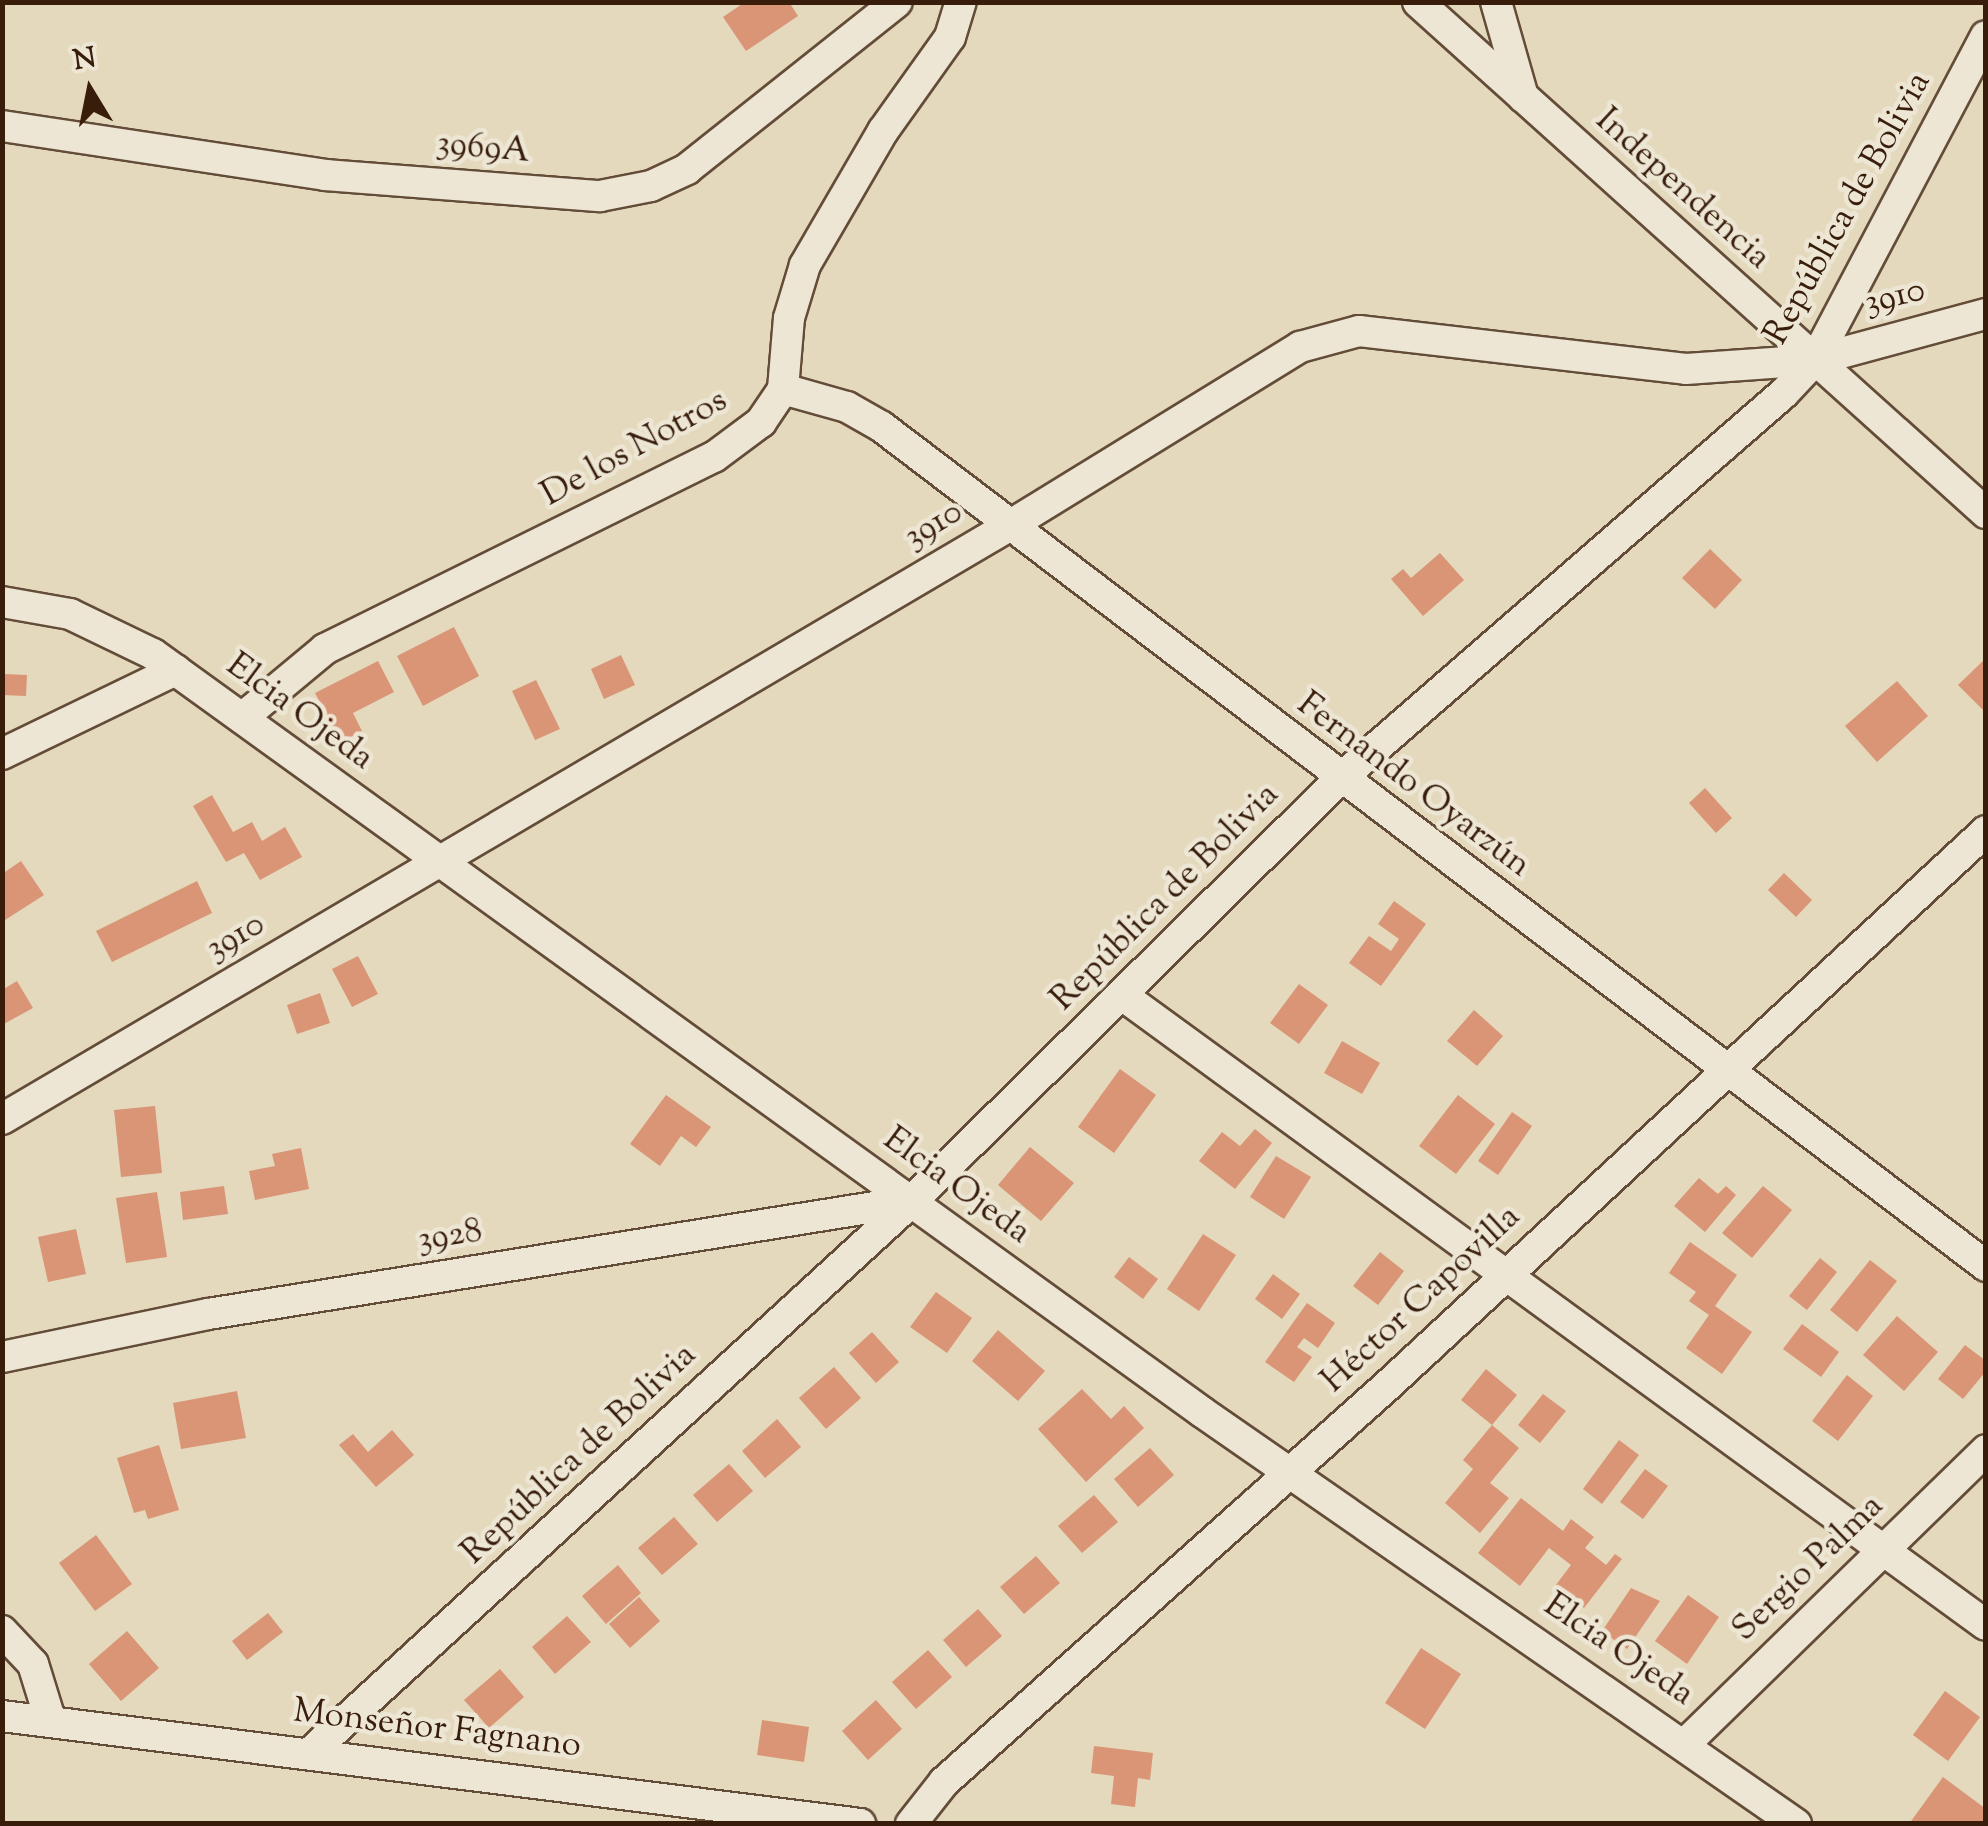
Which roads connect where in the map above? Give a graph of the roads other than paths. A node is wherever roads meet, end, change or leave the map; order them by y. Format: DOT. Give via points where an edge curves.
graph roads {
  1 [pos="897,2"];
  2 [pos="961,2"];
  3 [pos="1418,2"];
  4 [pos="1496,2"];
  5 [pos="1981,54"];
  6 [pos="1523,97"];
  7 [pos="2,126"];
  8 [pos="1986,314"];
  9 [pos="1814,360"];
  10 [pos="783,390"];
  11 [pos="1986,513"];
  12 [pos="1009,526"];
  13 [pos="2,602"];
  14 [pos="176,670"];
  15 [pos="242,718"];
  16 [pos="2,754"];
  17 [pos="1340,778"];
  18 [pos="1986,831"];
  19 [pos="439,862"];
  20 [pos="1122,995"];
  21 [pos="1724,1068"];
  22 [pos="2,1119"];
  23 [pos="912,1201"];
  24 [pos="1986,1266"];
  25 [pos="1506,1275"];
  26 [pos="2,1357"];
  27 [pos="1986,1450"];
  28 [pos="1287,1472"];
  29 [pos="1883,1550"];
  30 [pos="1986,1625"];
  31 [pos="2,1630"];
  32 [pos="2,1716"];
  33 [pos="50,1719"];
  34 [pos="1686,1743"];
  35 [pos="312,1751"];
  36 [pos="860,1824"];
  37 [pos="911,1824"];
  38 [pos="1796,1824"];
  1 -- 7 [label="street, 3969A" via="687,170 651,186 600,196 325,174"];
  2 -- 10 [label="street" via="950,37 883,131 806,265 789,318"];
  3 -- 6 [label="street, Independencia"];
  4 -- 6 [label="street"];
  5 -- 9 [label="street, República de Bolivia"];
  6 -- 9 [label="street, Independencia"];
  8 -- 9 [label="street, 3910"];
  9 -- 11 [label="street, Independencia"];
  9 -- 12 [label="street, 3910" via="1626,367 1359,332 1329,335 1300,346"];
  9 -- 17 [label="street, República de Bolivia"];
  10 -- 12 [label="street, Fernando Oyarzún" via="847,407 882,427"];
  10 -- 15 [label="street, De los Notros" via="761,422 714,456 325,650"];
  12 -- 17 [label="street, Fernando Oyarzún"];
  12 -- 19 [label="street, 3910"];
  13 -- 14 [label="street, Elcia Ojeda" via="70,614"];
  14 -- 15 [label="street, Elcia Ojeda"];
  14 -- 16 [label="street"];
  15 -- 19 [label="street, Elcia Ojeda"];
  17 -- 20 [label="street, República de Bolivia"];
  17 -- 21 [label="street, Fernando Oyarzún"];
  18 -- 21 [label="street, Héctor Capovilla"];
  19 -- 22 [label="street, 3910"];
  19 -- 23 [label="street, Elcia Ojeda"];
  20 -- 23 [label="street, República de Bolivia"];
  20 -- 25 [label="street"];
  21 -- 24 [label="street, Fernando Oyarzún"];
  21 -- 25 [label="street, Héctor Capovilla"];
  23 -- 26 [label="street, 3928" via="208,1314"];
  23 -- 28 [label="street, Elcia Ojeda"];
  23 -- 35 [label="street, República de Bolivia"];
  25 -- 28 [label="street, Héctor Capovilla"];
  25 -- 29 [label="street"];
  27 -- 29 [label="street, Sergio Palma"];
  28 -- 34 [label="street, Elcia Ojeda"];
  28 -- 37 [label="street, Héctor Capovilla" via="944,1782"];
  29 -- 30 [label="street"];
  29 -- 34 [label="street, Sergio Palma"];
  31 -- 33 [label="street" via="32,1664"];
  32 -- 33 [label="street, Monseñor Fagnano"];
  33 -- 35 [label="street, Monseñor Fagnano"];
  34 -- 38 [label="street, Elcia Ojeda"];
  35 -- 36 [label="street, Monseñor Fagnano"];
}
